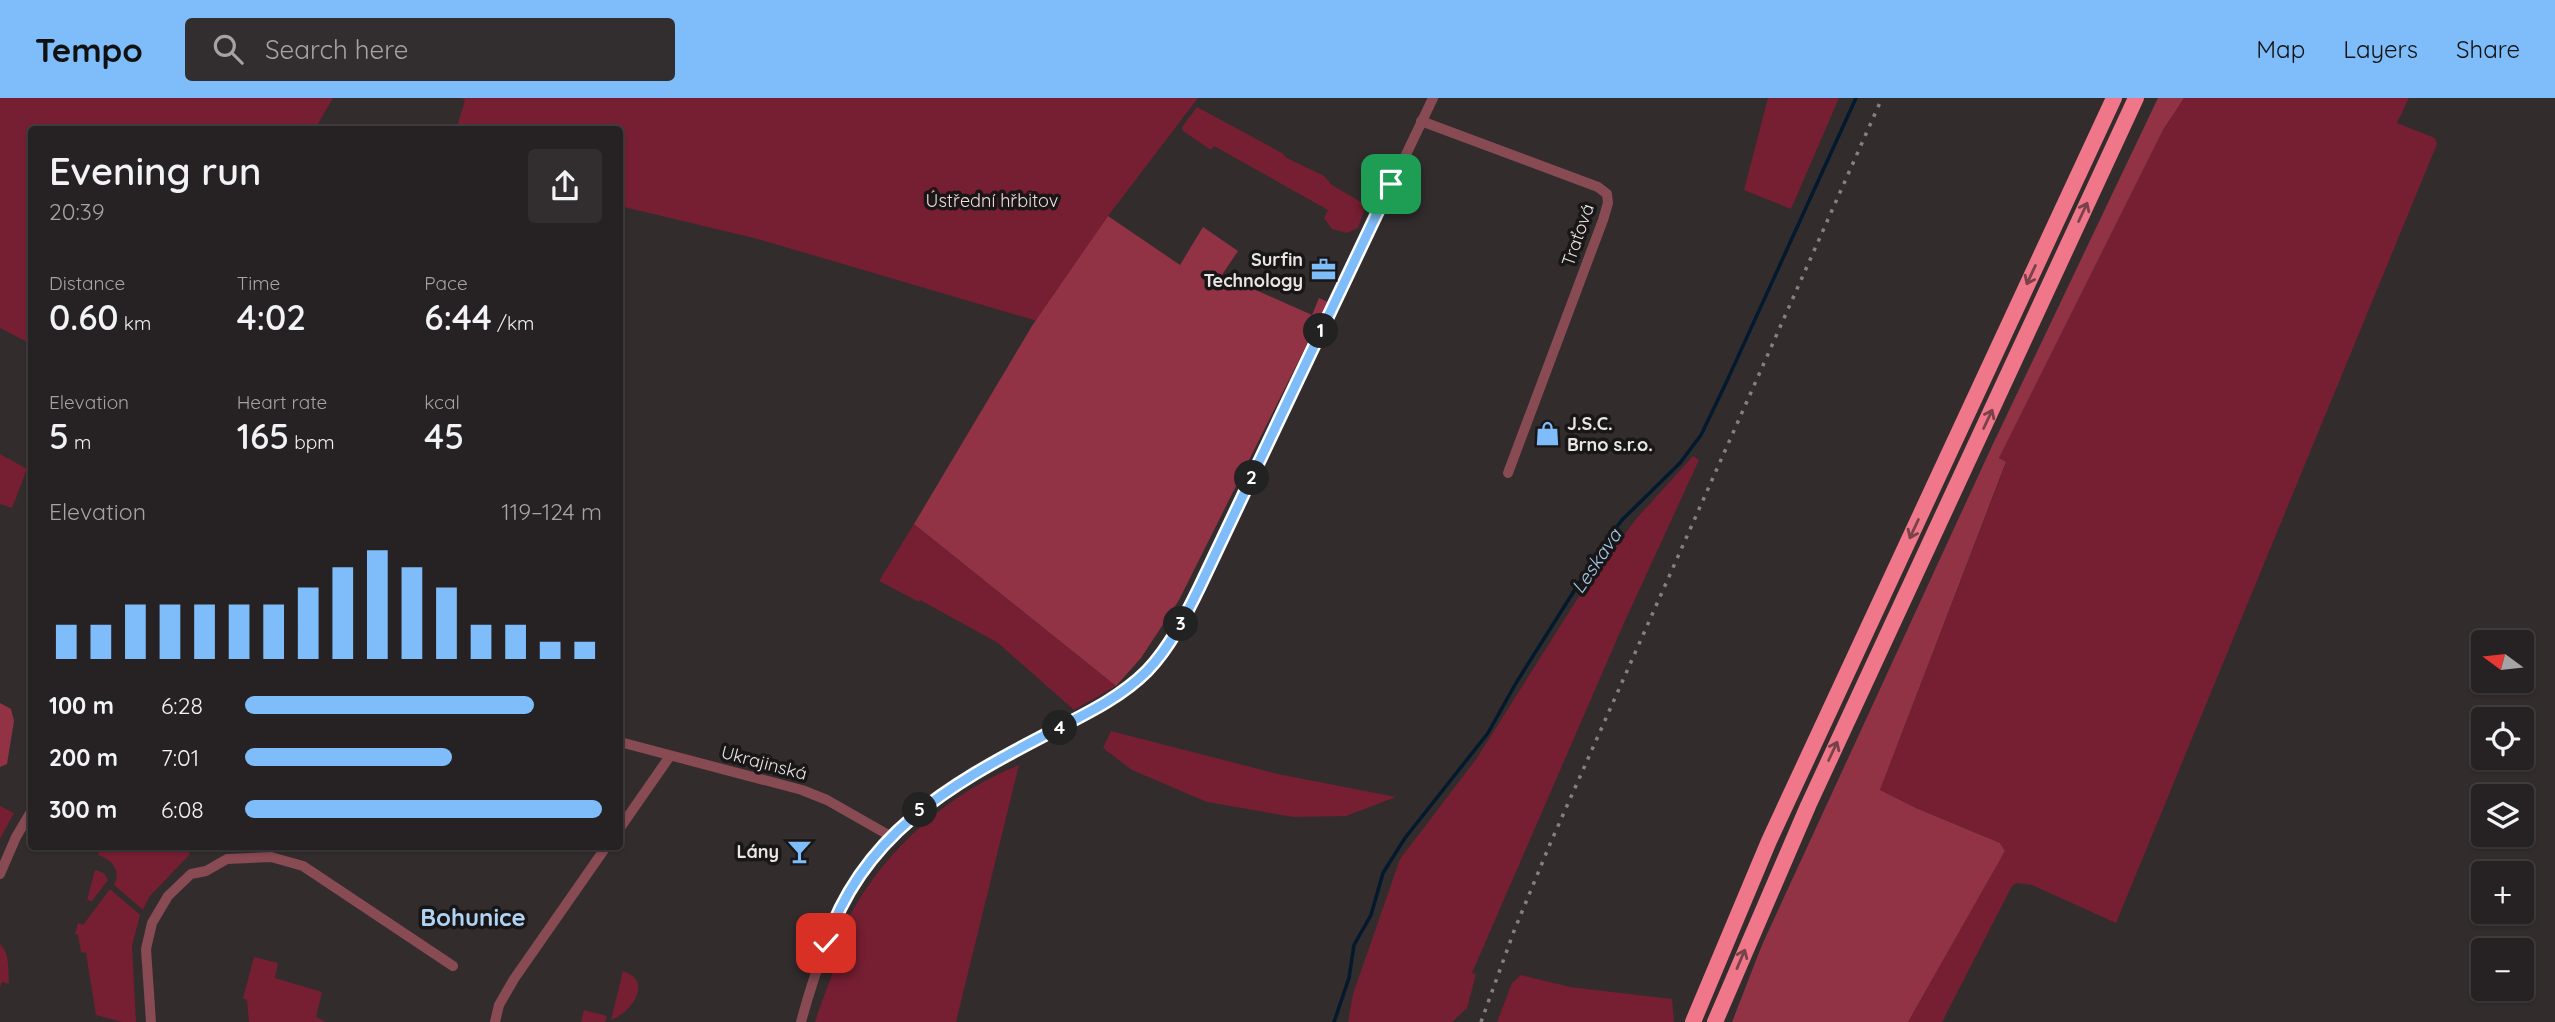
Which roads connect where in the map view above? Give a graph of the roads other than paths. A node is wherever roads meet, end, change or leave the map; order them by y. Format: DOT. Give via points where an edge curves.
graph roads {
  1 [pos="1433,98"];
  2 [pos="2112,98"];
  3 [pos="2136,98"];
  4 [pos="2146,98"];
  5 [pos="1422,121"];
  6 [pos="2120,132"];
  7 [pos="1508,473"];
  8 [pos="623,743"];
  9 [pos="670,756"];
  10 [pos="28,817"];
  11 [pos="623,824"];
  12 [pos="892,837"];
  13 [pos="604,850"];
  14 [pos="229,853"];
  15 [pos="0,874"];
  16 [pos="453,966"];
  17 [pos="151,1022"];
  18 [pos="495,1022"];
  19 [pos="801,1022"];
  20 [pos="1693,1022"];
  21 [pos="1715,1022"];
  1 -- 5 [label="street"];
  2 -- 20 [label="highway, one-way" via="1769,841"];
  3 -- 6 [label="highway"];
  4 -- 6 [label="highway"];
  5 -- 7 [label="street, Traťová" via="1598,187 1606,194 1603,220"];
  5 -- 12 [label="street" via="1183,621 1162,652 1115,696 957,783"];
  21 -- 6 [label="highway, one-way" via="1808,806"];
  8 -- 9 [label="street, Ukrajinská"];
  9 -- 11 [label="street"];
  9 -- 12 [label="street, Ukrajinská" via="803,790"];
  10 -- 15 [label="street"];
  12 -- 19 [label="street" via="842,906"];
  13 -- 18 [label="street" via="514,979"];
  14 -- 16 [label="street" via="303,866"];
  14 -- 17 [label="street" via="206,871 191,874 169,896 152,923 146,949"];
}
